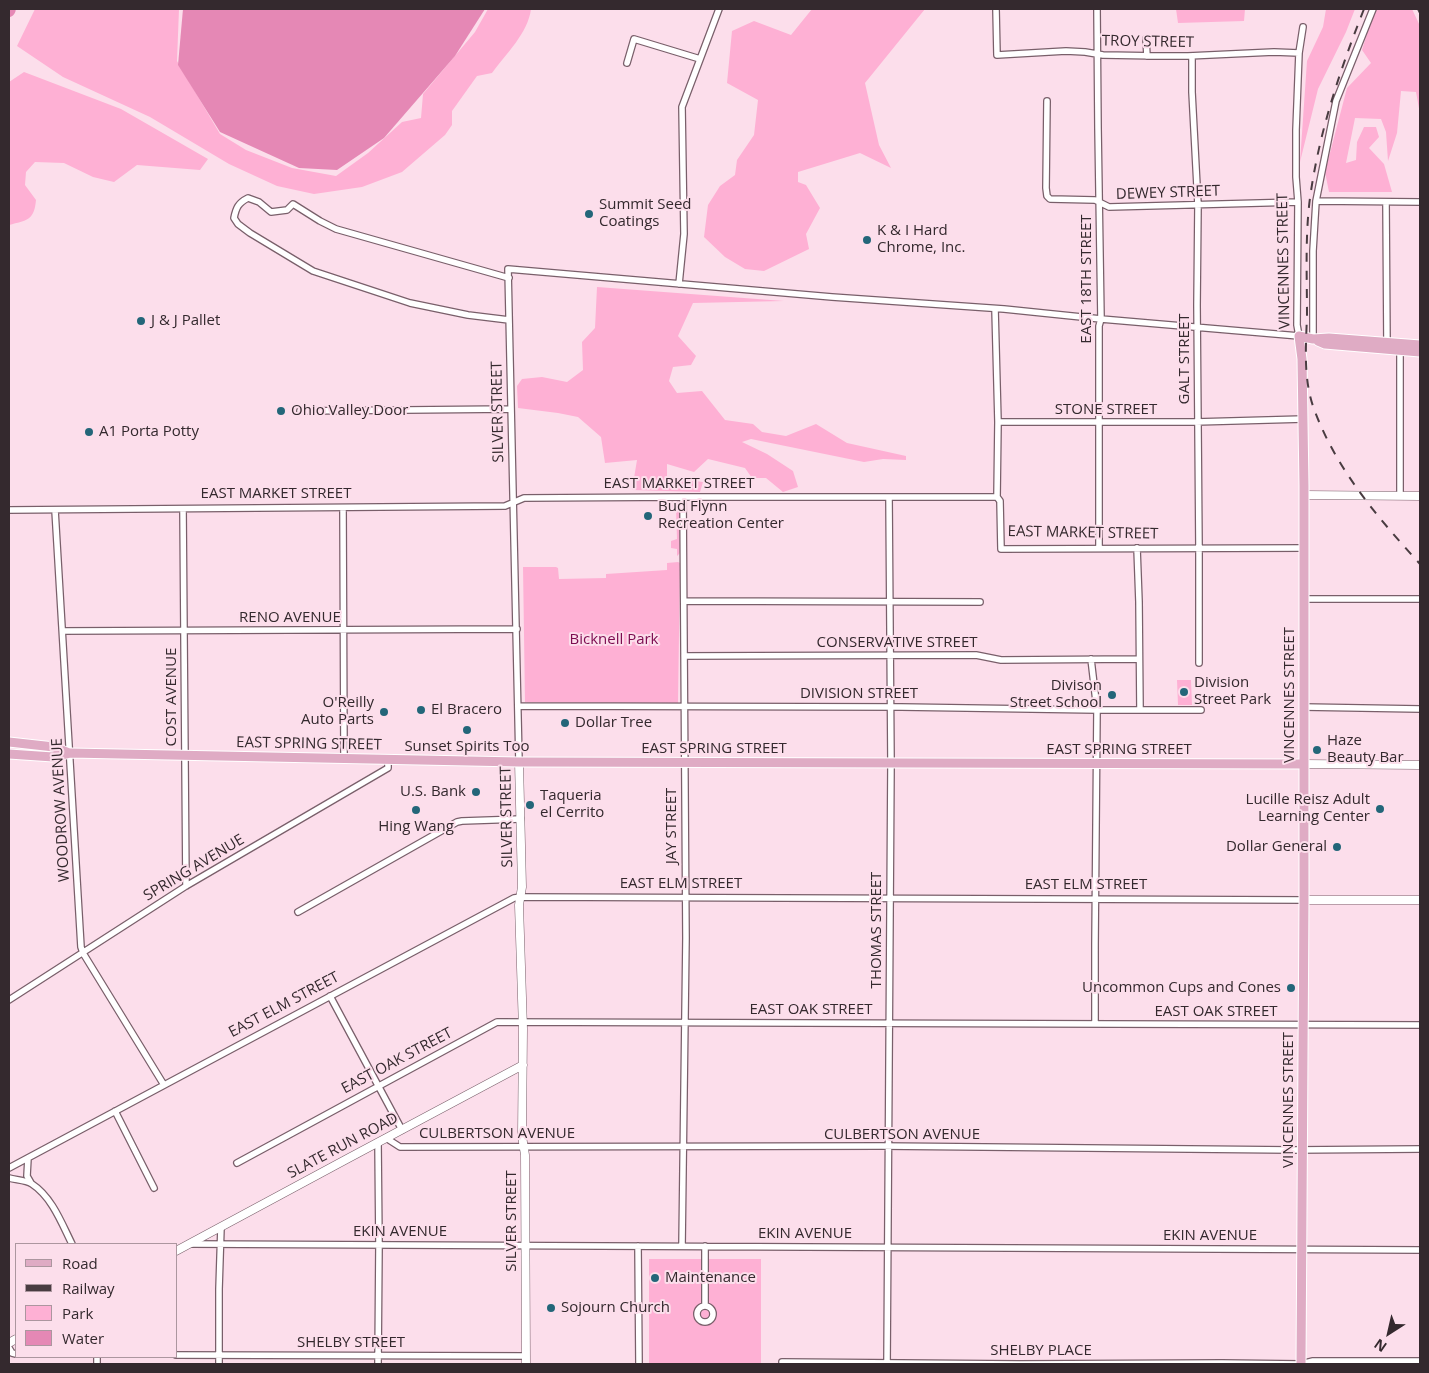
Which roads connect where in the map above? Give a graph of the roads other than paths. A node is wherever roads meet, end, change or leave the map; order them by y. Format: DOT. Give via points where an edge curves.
graph roads {
  1 [pos="719,9"];
  2 [pos="996,9"];
  3 [pos="1098,9"];
  4 [pos="1373,9"];
  5 [pos="1303,27"];
  6 [pos="1146,39"];
  7 [pos="1299,53"];
  8 [pos="1097,54"];
  9 [pos="1147,56"];
  10 [pos="1192,56"];
  11 [pos="700,59"];
  12 [pos="627,63"];
  13 [pos="1047,101"];
  14 [pos="1316,201"];
  15 [pos="1100,202"];
  16 [pos="1298,202"];
  17 [pos="1386,202"];
  18 [pos="1420,202"];
  19 [pos="1198,205"];
  20 [pos="509,278"];
  21 [pos="679,284"];
  22 [pos="995,309"];
  23 [pos="1101,319"];
  24 [pos="509,320"];
  25 [pos="1197,327"];
  26 [pos="1299,336"];
  27 [pos="1313,339"];
  28 [pos="1420,345"];
  29 [pos="1387,346"];
  30 [pos="1400,347"];
  31 [pos="1420,352"];
  32 [pos="511,409"];
  33 [pos="300,411"];
  34 [pos="1304,419"];
  35 [pos="998,422"];
  36 [pos="1099,422"];
  37 [pos="1198,422"];
  38 [pos="1400,495"];
  39 [pos="684,496"];
  40 [pos="1304,496"];
  41 [pos="1420,496"];
  42 [pos="889,497"];
  43 [pos="997,497"];
  44 [pos="514,503"];
  45 [pos="343,508"];
  46 [pos="183,509"];
  47 [pos="9,510"];
  48 [pos="55,510"];
  49 [pos="1099,548"];
  50 [pos="1138,548"];
  51 [pos="1199,548"];
  52 [pos="1304,548"];
  53 [pos="1304,599"];
  54 [pos="1420,599"];
  55 [pos="684,601"];
  56 [pos="888,602"];
  57 [pos="980,602"];
  58 [pos="517,629"];
  59 [pos="344,630"];
  60 [pos="184,631"];
  61 [pos="62,632"];
  62 [pos="889,655"];
  63 [pos="684,656"];
  64 [pos="1091,659"];
  65 [pos="1139,659"];
  66 [pos="1199,663"];
  67 [pos="518,706"];
  68 [pos="685,707"];
  69 [pos="890,707"];
  70 [pos="1304,707"];
  71 [pos="1420,709"];
  72 [pos="1097,710"];
  73 [pos="1140,710"];
  74 [pos="1201,710"];
  75 [pos="9,742"];
  76 [pos="70,753"];
  77 [pos="9,754"];
  78 [pos="185,756"];
  79 [pos="344,758"];
  80 [pos="388,759"];
  81 [pos="519,762"];
  82 [pos="684,763"];
  83 [pos="890,763"];
  84 [pos="1098,764"];
  85 [pos="1303,764"];
  86 [pos="1420,765"];
  87 [pos="521,819"];
  88 [pos="186,886"];
  89 [pos="520,897"];
  90 [pos="685,897"];
  91 [pos="890,898"];
  92 [pos="1095,899"];
  93 [pos="1304,900"];
  94 [pos="1420,900"];
  95 [pos="298,912"];
  96 [pos="83,953"];
  97 [pos="330,996"];
  98 [pos="9,1000"];
  99 [pos="523,1022"];
  100 [pos="685,1022"];
  101 [pos="890,1023"];
  102 [pos="1096,1024"];
  103 [pos="1303,1025"];
  104 [pos="1420,1025"];
  105 [pos="523,1065"];
  106 [pos="164,1085"];
  107 [pos="378,1086"];
  108 [pos="115,1112"];
  109 [pos="402,1130"];
  110 [pos="386,1138"];
  111 [pos="378,1143"];
  112 [pos="682,1146"];
  113 [pos="890,1146"];
  114 [pos="524,1147"];
  115 [pos="1420,1149"];
  116 [pos="1303,1150"];
  117 [pos="28,1158"];
  118 [pos="237,1163"];
  119 [pos="9,1168"];
  120 [pos="9,1178"];
  121 [pos="31,1183"];
  122 [pos="154,1188"];
  123 [pos="220,1226"];
  124 [pos="71,1243"];
  125 [pos="190,1244"];
  126 [pos="220,1244"];
  127 [pos="379,1244"];
  128 [pos="526,1245"];
  129 [pos="638,1246"];
  130 [pos="682,1246"];
  131 [pos="704,1246"];
  132 [pos="888,1247"];
  133 [pos="1302,1249"];
  134 [pos="178,1250"];
  135 [pos="1420,1250"];
  136 [pos="705,1306"];
  137 [pos="178,1355"];
  138 [pos="219,1355"];
  139 [pos="378,1356"];
  140 [pos="526,1360"];
  141 [pos="1420,1361"];
  142 [pos="782,1362"];
  143 [pos="888,1363"];
  144 [pos="219,1364"];
  145 [pos="378,1364"];
  146 [pos="639,1364"];
  147 [pos="1222,1364"];
  148 [pos="1301,1364"];
  1 -- 11 [label="street"];
  2 -- 8 [label="street, TROY STREET" via="997,55 1066,51"];
  3 -- 8 [label="street, EAST 18TH STREET"];
  4 -- 14 [label="street, VINCENNES STREET" via="1336,101"];
  5 -- 7 [label="street, VINCENNES STREET"];
  6 -- 9 [label="street"];
  7 -- 10 [label="street, TROY STREET"];
  7 -- 16 [label="street, VINCENNES STREET"];
  8 -- 9 [label="street, TROY STREET"];
  8 -- 15 [label="street, EAST 18TH STREET"];
  9 -- 10 [label="street, TROY STREET"];
  10 -- 19 [label="street, GALT STREET"];
  11 -- 12 [label="street" via="634,39"];
  11 -- 21 [label="street" via="682,107 684,234"];
  13 -- 15 [label="street, DEWEY STREET" via="1047,196 1053,200"];
  14 -- 17 [label="street"];
  14 -- 27 [label="street, VINCENNES STREET"];
  15 -- 19 [label="street, DEWEY STREET" via="1109,207"];
  15 -- 23 [label="street, EAST 18TH STREET"];
  16 -- 19 [label="street, DEWEY STREET"];
  16 -- 26 [label="street, VINCENNES STREET"];
  17 -- 18 [label="street"];
  17 -- 29 [label="street"];
  19 -- 25 [label="street, GALT STREET"];
  20 -- 21 [label="street, SILVER STREET" via="508,269"];
  20 -- 24 [label="street, SILVER STREET"];
  20 -- 24 [label="street" via="336,229 292,204 287,210 271,212 248,198 236,207 234,218 238,224 313,271 410,303"];
  21 -- 22 [label="street"];
  22 -- 23 [label="street"];
  22 -- 35 [label="street"];
  23 -- 25 [label="street"];
  23 -- 36 [label="street, EAST 18TH STREET"];
  24 -- 32 [label="street, SILVER STREET"];
  25 -- 26 [label="street"];
  25 -- 37 [label="street, GALT STREET"];
  26 -- 27 [label="main road"];
  26 -- 34 [label="main road, VINCENNES STREET"];
  27 -- 29 [label="main road" via="1329,338"];
  28 -- 30 [label="main road"];
  29 -- 30 [label="main road"];
  30 -- 31 [label="main road"];
  30 -- 38 [label="street"];
  32 -- 33 [label="street"];
  32 -- 44 [label="street, SILVER STREET"];
  34 -- 37 [label="street, STONE STREET"];
  34 -- 40 [label="main road, VINCENNES STREET"];
  35 -- 36 [label="street, STONE STREET"];
  35 -- 43 [label="street"];
  36 -- 37 [label="street, STONE STREET"];
  36 -- 49 [label="street, EAST 18TH STREET"];
  37 -- 51 [label="street, GALT STREET"];
  38 -- 40 [label="main road"];
  38 -- 41 [label="main road"];
  39 -- 42 [label="street, EAST MARKET STREET"];
  39 -- 44 [label="street, EAST MARKET STREET" via="524,498"];
  39 -- 55 [label="street, JAY STREET"];
  40 -- 52 [label="main road, VINCENNES STREET"];
  42 -- 43 [label="street, EAST MARKET STREET"];
  42 -- 56 [label="street, THOMAS STREET"];
  43 -- 49 [label="street, EAST MARKET STREET" via="1001,508 1001,548"];
  44 -- 45 [label="street, EAST MARKET STREET" via="505,506"];
  44 -- 58 [label="street, SILVER STREET"];
  45 -- 46 [label="street, EAST MARKET STREET"];
  45 -- 59 [label="street"];
  46 -- 48 [label="street, EAST MARKET STREET"];
  46 -- 60 [label="street, COST AVENUE"];
  47 -- 48 [label="street, EAST MARKET STREET"];
  48 -- 61 [label="street, WOODROW AVENUE"];
  49 -- 50 [label="street, EAST MARKET STREET"];
  50 -- 51 [label="street, EAST MARKET STREET"];
  50 -- 65 [label="street"];
  51 -- 52 [label="street, EAST MARKET STREET"];
  51 -- 66 [label="street, GALT STREET"];
  52 -- 53 [label="main road, VINCENNES STREET"];
  53 -- 54 [label="street"];
  53 -- 70 [label="main road, VINCENNES STREET"];
  55 -- 56 [label="street"];
  55 -- 63 [label="street, JAY STREET"];
  56 -- 57 [label="street"];
  56 -- 62 [label="street, THOMAS STREET"];
  58 -- 59 [label="street, RENO AVENUE"];
  58 -- 67 [label="street, SILVER STREET"];
  59 -- 60 [label="street, RENO AVENUE"];
  59 -- 79 [label="street"];
  60 -- 61 [label="street, RENO AVENUE"];
  60 -- 78 [label="street, COST AVENUE"];
  61 -- 76 [label="street, WOODROW AVENUE"];
  62 -- 63 [label="street, CONSERVATIVE STREET"];
  62 -- 64 [label="street, CONSERVATIVE STREET" via="976,655 1006,660"];
  62 -- 69 [label="street, THOMAS STREET"];
  63 -- 68 [label="street, JAY STREET"];
  64 -- 65 [label="street, CONSERVATIVE STREET"];
  64 -- 72 [label="street"];
  65 -- 73 [label="street"];
  67 -- 68 [label="street, DIVISION STREET"];
  67 -- 81 [label="street, SILVER STREET"];
  68 -- 69 [label="street, DIVISION STREET"];
  68 -- 82 [label="street, JAY STREET"];
  69 -- 72 [label="street, DIVISION STREET"];
  69 -- 83 [label="street, THOMAS STREET"];
  70 -- 71 [label="street"];
  70 -- 85 [label="main road, VINCENNES STREET"];
  72 -- 73 [label="street, DIVISION STREET"];
  72 -- 84 [label="street"];
  73 -- 74 [label="street, DIVISION STREET"];
  75 -- 76 [label="main road" via="54,747"];
  76 -- 77 [label="main road, EAST SPRING STREET" via="53,757"];
  76 -- 78 [label="main road, EAST SPRING STREET"];
  76 -- 96 [label="street, WOODROW AVENUE"];
  78 -- 79 [label="main road, EAST SPRING STREET"];
  78 -- 88 [label="street, COST AVENUE"];
  79 -- 80 [label="main road, EAST SPRING STREET"];
  80 -- 81 [label="main road, EAST SPRING STREET"];
  80 -- 88 [label="street, SPRING AVENUE" via="388,768"];
  81 -- 82 [label="main road, EAST SPRING STREET"];
  81 -- 87 [label="main road, SILVER STREET"];
  82 -- 83 [label="main road, EAST SPRING STREET"];
  82 -- 90 [label="street, JAY STREET"];
  83 -- 84 [label="main road, EAST SPRING STREET"];
  83 -- 91 [label="street, THOMAS STREET"];
  84 -- 85 [label="main road, EAST SPRING STREET"];
  84 -- 92 [label="street"];
  85 -- 86 [label="main road, EAST SPRING STREET"];
  85 -- 93 [label="main road, VINCENNES STREET"];
  87 -- 89 [label="main road, SILVER STREET"];
  87 -- 95 [label="street" via="458,822"];
  88 -- 96 [label="street, SPRING AVENUE"];
  89 -- 90 [label="street, EAST ELM STREET"];
  89 -- 97 [label="street, EAST ELM STREET"];
  89 -- 99 [label="main road, SILVER STREET"];
  90 -- 91 [label="street, EAST ELM STREET"];
  90 -- 100 [label="street, JAY STREET"];
  91 -- 92 [label="street, EAST ELM STREET"];
  91 -- 101 [label="street, THOMAS STREET"];
  92 -- 93 [label="street, EAST ELM STREET"];
  92 -- 102 [label="street"];
  93 -- 94 [label="main road, EAST ELM STREET"];
  93 -- 103 [label="main road, VINCENNES STREET"];
  96 -- 98 [label="street, SPRING AVENUE"];
  96 -- 106 [label="street, WOODROW AVENUE"];
  97 -- 106 [label="street, EAST ELM STREET"];
  97 -- 107 [label="street"];
  99 -- 100 [label="street, EAST OAK STREET"];
  99 -- 105 [label="main road, SILVER STREET"];
  99 -- 107 [label="street, EAST OAK STREET" via="497,1022"];
  100 -- 101 [label="street, EAST OAK STREET"];
  100 -- 112 [label="street, JAY STREET"];
  101 -- 102 [label="street, EAST OAK STREET"];
  101 -- 113 [label="street, THOMAS STREET"];
  102 -- 103 [label="street, EAST OAK STREET"];
  103 -- 104 [label="street, EAST OAK STREET"];
  103 -- 116 [label="main road, VINCENNES STREET"];
  105 -- 109 [label="main road, SLATE RUN ROAD"];
  105 -- 114 [label="main road, SILVER STREET"];
  106 -- 108 [label="street, EAST ELM STREET"];
  107 -- 109 [label="street"];
  107 -- 118 [label="street, EAST OAK STREET"];
  108 -- 117 [label="street, EAST ELM STREET"];
  108 -- 122 [label="street"];
  109 -- 110 [label="main road, SLATE RUN ROAD"];
  110 -- 111 [label="main road, SLATE RUN ROAD"];
  110 -- 114 [label="street, CULBERTSON AVENUE" via="400,1147"];
  111 -- 123 [label="main road, SLATE RUN ROAD"];
  111 -- 127 [label="street"];
  112 -- 113 [label="street, CULBERTSON AVENUE"];
  112 -- 114 [label="street, CULBERTSON AVENUE"];
  112 -- 130 [label="street, JAY STREET"];
  113 -- 116 [label="street, CULBERTSON AVENUE"];
  113 -- 132 [label="street, THOMAS STREET"];
  114 -- 128 [label="main road, SILVER STREET"];
  115 -- 116 [label="street, CULBERTSON AVENUE"];
  116 -- 133 [label="main road, VINCENNES STREET"];
  117 -- 119 [label="street, EAST ELM STREET"];
  117 -- 121 [label="street" via="27,1176"];
  120 -- 121 [label="street"];
  121 -- 124 [label="street" via="51,1204"];
  123 -- 125 [label="main road, SLATE RUN ROAD"];
  123 -- 126 [label="street"];
  125 -- 126 [label="street, EKIN AVENUE"];
  125 -- 134 [label="main road, SLATE RUN ROAD"];
  126 -- 127 [label="street, EKIN AVENUE"];
  126 -- 138 [label="street"];
  127 -- 128 [label="street, EKIN AVENUE"];
  127 -- 139 [label="street"];
  128 -- 129 [label="street, EKIN AVENUE"];
  128 -- 140 [label="main road, SILVER STREET"];
  129 -- 130 [label="street, EKIN AVENUE"];
  129 -- 146 [label="street"];
  130 -- 131 [label="street, EKIN AVENUE"];
  131 -- 132 [label="street, EKIN AVENUE"];
  131 -- 136 [label="street"];
  132 -- 133 [label="street, EKIN AVENUE"];
  132 -- 143 [label="street, THOMAS STREET"];
  133 -- 135 [label="street, EKIN AVENUE"];
  133 -- 148 [label="main road, VINCENNES STREET"];
  137 -- 138 [label="street, SHELBY STREET"];
  138 -- 139 [label="street, SHELBY STREET"];
  138 -- 144 [label="street"];
  139 -- 140 [label="street, SHELBY STREET"];
  139 -- 145 [label="street"];
  141 -- 148 [label="street, SHELBY PLACE" via="1312,1361"];
  142 -- 143 [label="street, SHELBY PLACE"];
  143 -- 147 [label="street, SHELBY PLACE"];
  147 -- 148 [label="street, SHELBY PLACE"];
}
